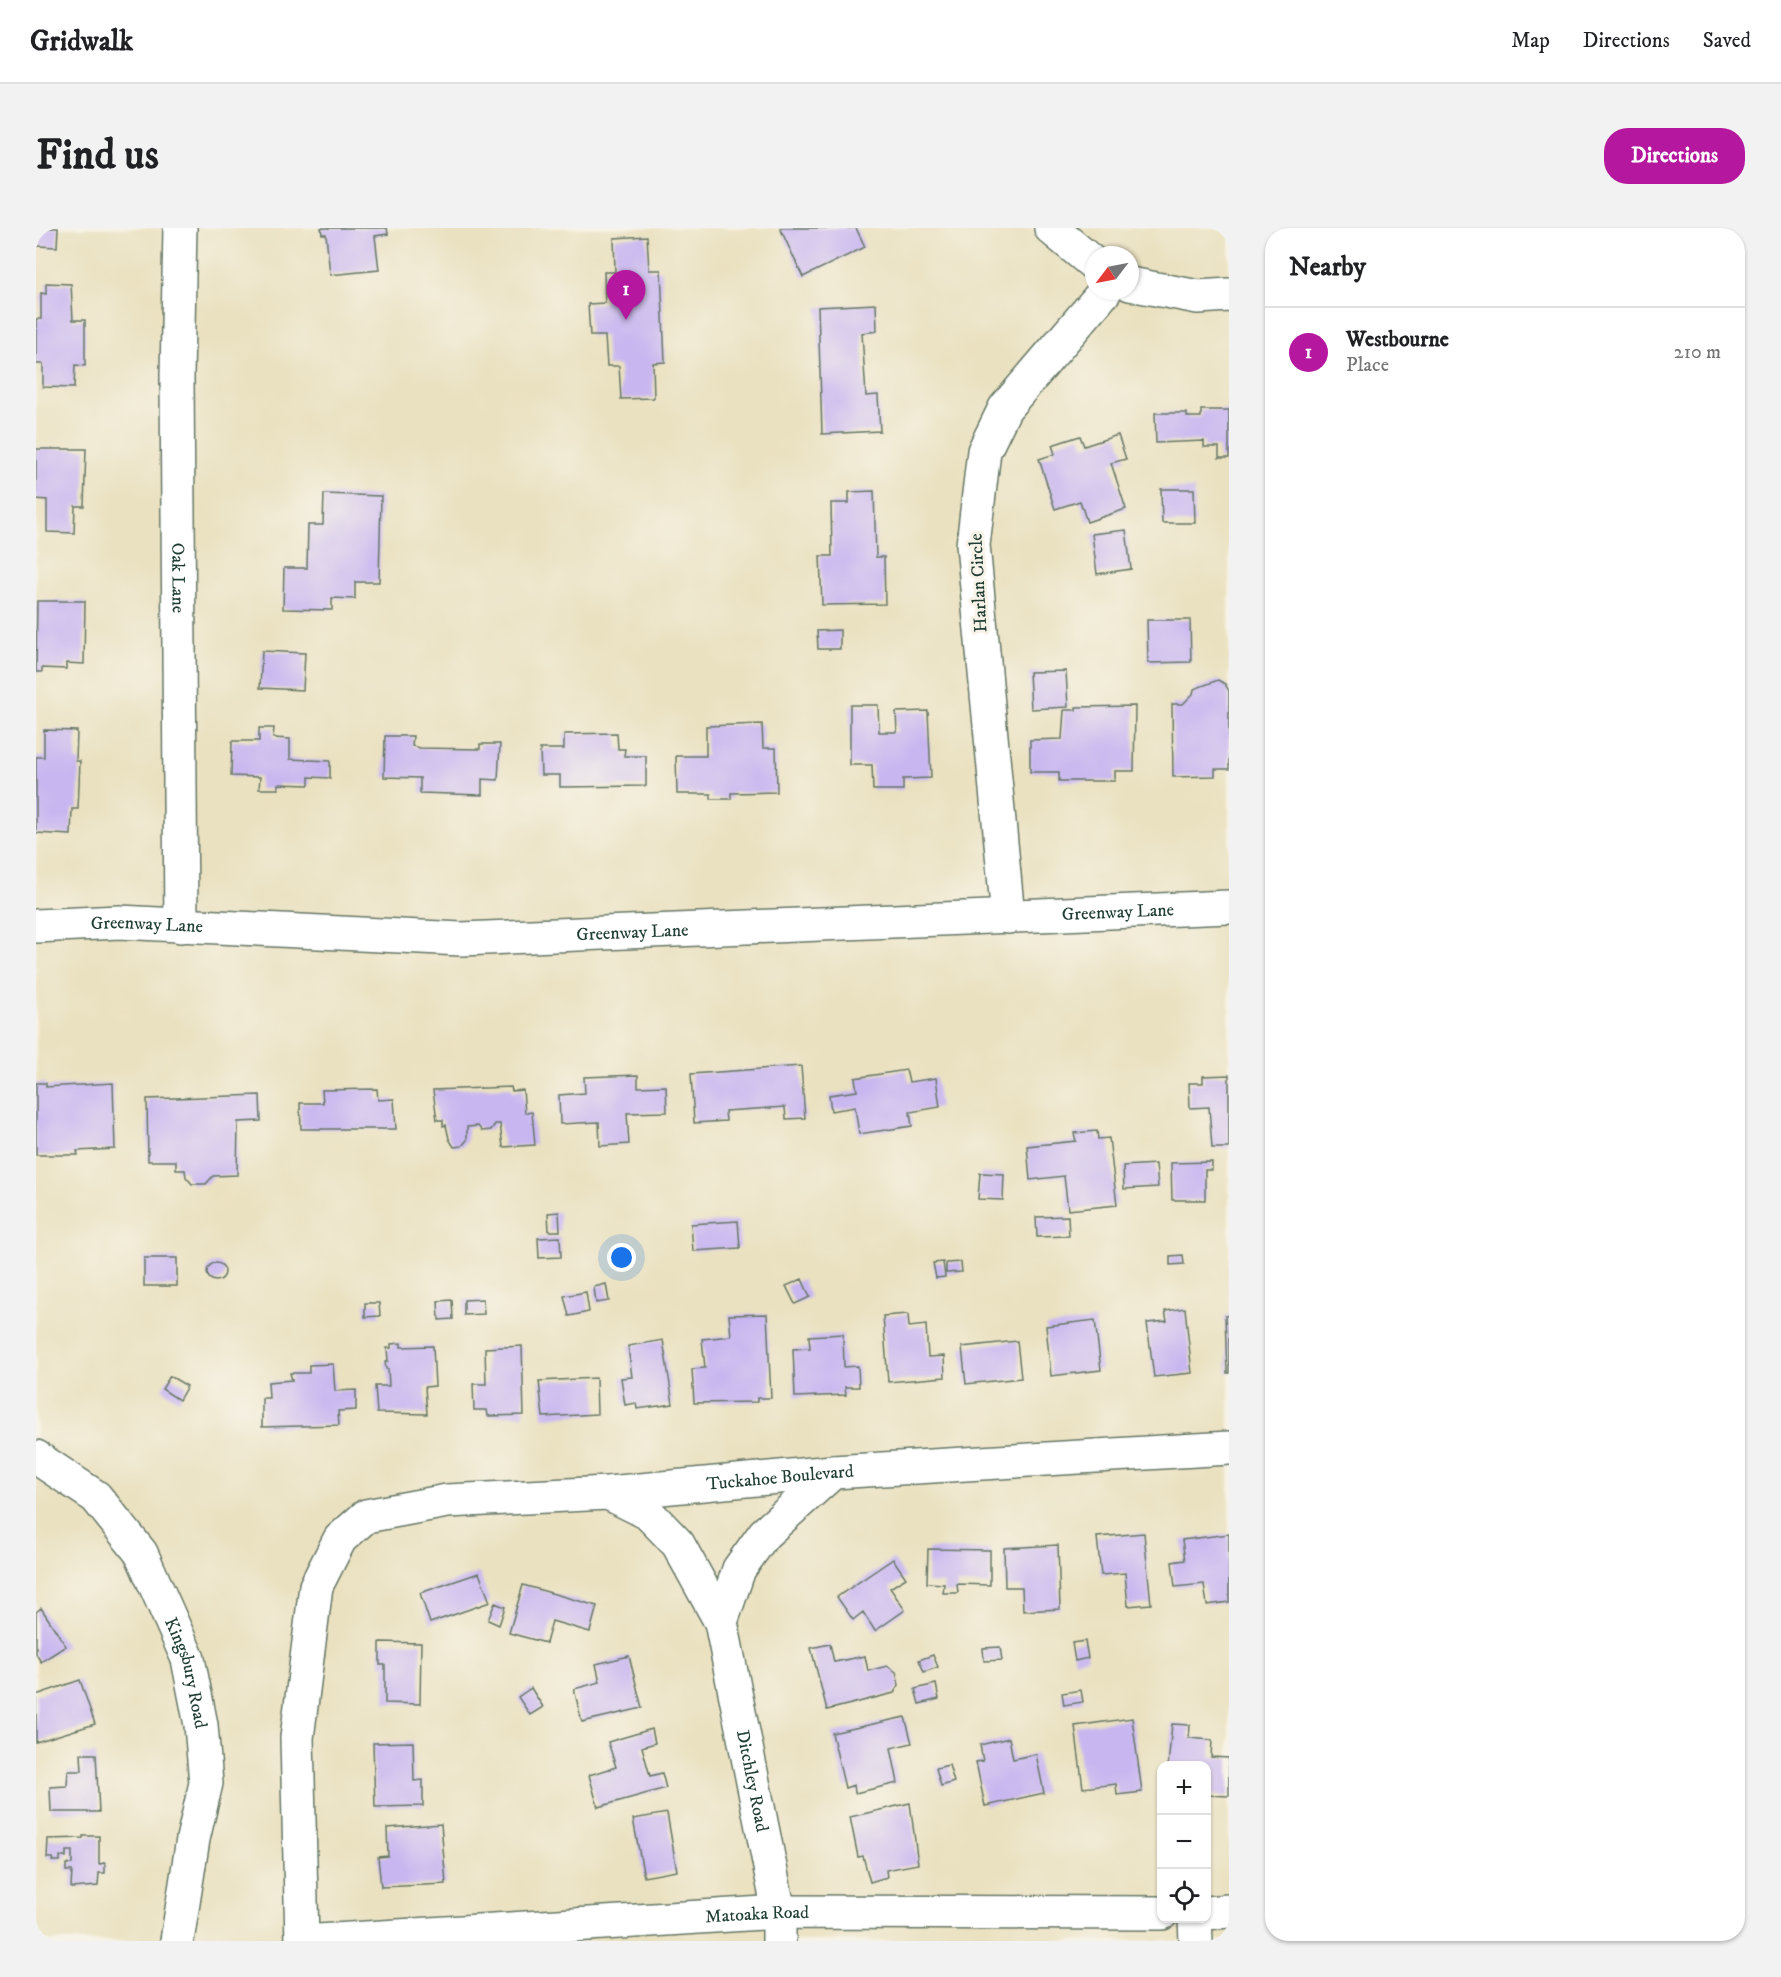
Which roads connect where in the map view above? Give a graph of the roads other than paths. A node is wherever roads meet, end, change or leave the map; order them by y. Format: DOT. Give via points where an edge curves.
graph roads {
  1 [pos="180,228"];
  2 [pos="1051,228"];
  3 [pos="1085,256"];
  4 [pos="1139,286"];
  5 [pos="1229,295"];
  6 [pos="1097,300"];
  7 [pos="1229,907"];
  8 [pos="1008,916"];
  9 [pos="36,926"];
  10 [pos="181,926"];
  11 [pos="1229,1448"];
  12 [pos="36,1457"];
  13 [pos="833,1472"];
  14 [pos="608,1492"];
  15 [pos="721,1622"];
  16 [pos="1229,1911"];
  17 [pos="1211,1912"];
  18 [pos="1157,1913"];
  19 [pos="1195,1923"];
  20 [pos="779,1926"];
  21 [pos="178,1941"];
  22 [pos="302,1941"];
  23 [pos="318,1941"];
  24 [pos="1196,1941"];
  1 -- 10 [label="street, Oak Lane" via="177,376"];
  2 -- 3 [label="street"];
  4 -- 5 [label="street" via="1198,297"];
  6 -- 8 [label="street, Harlan Circle" via="1005,408 984,451 973,545"];
  7 -- 8 [label="street, Greenway Lane"];
  8 -- 10 [label="street, Greenway Lane" via="461,939"];
  9 -- 10 [label="street, Greenway Lane" via="119,922"];
  11 -- 13 [label="street, Tuckahoe Boulevard"];
  12 -- 21 [label="street, Kingsbury Road" via="96,1497 141,1553 189,1659 206,1783 193,1839"];
  13 -- 14 [label="street, Tuckahoe Boulevard"];
  13 -- 15 [label="street" via="764,1534 739,1569"];
  14 -- 15 [label="street, Ditchley Road" via="648,1513 678,1544"];
  14 -- 22 [label="street, Tuckahoe Boulevard" via="447,1501 366,1516 340,1539 316,1586 297,1738"];
  15 -- 20 [label="street, Ditchley Road"];
  16 -- 17 [label="street"];
  18 -- 20 [label="street, Matoaka Road"];
  19 -- 24 [label="street"];
  20 -- 23 [label="street, Matoaka Road"];
}
